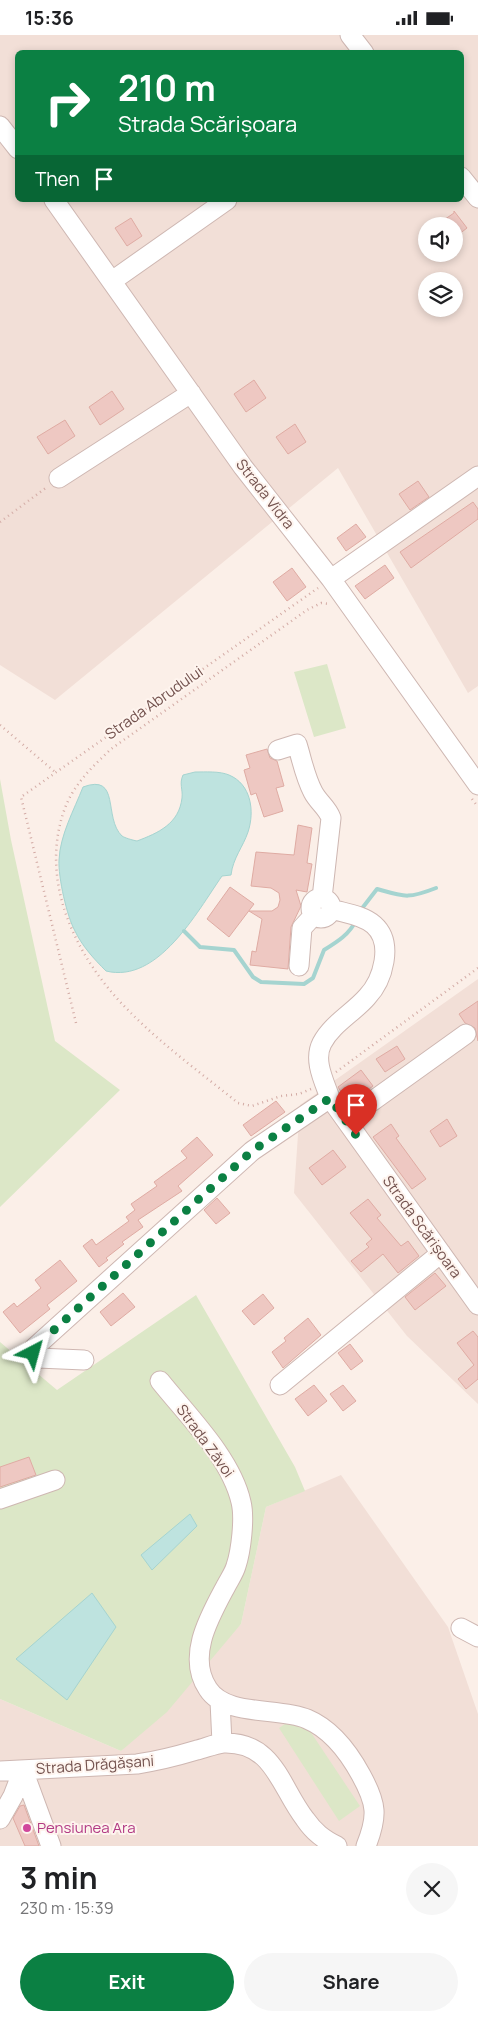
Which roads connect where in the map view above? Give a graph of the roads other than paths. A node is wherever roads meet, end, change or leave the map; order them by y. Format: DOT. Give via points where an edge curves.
graph roads {
  1 [pos="350,35"];
  2 [pos="362,50"];
  3 [pos="0,127"];
  4 [pos="15,145"];
  5 [pos="464,181"];
  6 [pos="478,198"];
  7 [pos="55,202"];
  8 [pos="224,202"];
  9 [pos="112,281"];
  10 [pos="191,393"];
  11 [pos="478,476"];
  12 [pos="59,479"];
  13 [pos="331,579"];
  14 [pos="278,750"];
  15 [pos="472,788"];
  16 [pos="322,908"];
  17 [pos="299,966"];
  18 [pos="466,1033"];
  19 [pos="330,1098"];
  20 [pos="346,1121"];
  21 [pos="441,1253"];
  22 [pos="478,1305"];
  23 [pos="84,1360"];
  24 [pos="160,1381"];
  25 [pos="280,1385"];
  26 [pos="55,1480"];
  27 [pos="0,1499"];
  28 [pos="461,1628"];
  29 [pos="478,1637"];
  30 [pos="220,1701"];
  31 [pos="222,1743"];
  32 [pos="22,1770"];
  33 [pos="0,1771"];
  34 [pos="0,1819"];
  35 [pos="325,1843"];
  36 [pos="51,1846"];
  37 [pos="366,1846"];
  1 -- 2 [label="street"];
  3 -- 4 [label="street"];
  5 -- 6 [label="street"];
  7 -- 9 [label="street, Strada Vidra"];
  8 -- 9 [label="street"];
  9 -- 10 [label="street, Strada Vidra"];
  10 -- 12 [label="street"];
  10 -- 13 [label="street, Strada Vidra" via="243,467"];
  11 -- 13 [label="street"];
  13 -- 15 [label="street, Strada Vidra"];
  14 -- 16 [label="street" via="297,744 314,795 332,818"];
  16 -- 17 [label="street" via="302,928"];
  16 -- 19 [label="street, Strada Scărișoara" via="359,917 374,925 382,936 385,952 382,974 368,997 321,1044 319,1066"];
  18 -- 20 [label="street"];
  19 -- 20 [label="street, Strada Scărișoara"];
  19 -- 23 [label="street" via="252,1151 34,1348 33,1353 38,1358"];
  20 -- 21 [label="street, Strada Scărișoara"];
  21 -- 22 [label="street, Strada Scărișoara"];
  21 -- 25 [label="street"];
  24 -- 30 [label="street, Strada Zăvoi" via="230,1471 242,1505 236,1567 206,1623 200,1646 199,1662 203,1677 208,1689"];
  26 -- 27 [label="street"];
  28 -- 29 [label="street"];
  30 -- 31 [label="street"];
  30 -- 37 [label="street" via="308,1719 327,1732 350,1755 376,1808 375,1824"];
  31 -- 32 [label="street, Strada Drăgășani" via="137,1764"];
  31 -- 35 [label="street, Strada Drăgășani" via="245,1745 264,1755 276,1769 304,1819"];
  32 -- 33 [label="street, Strada Drăgășani"];
  32 -- 34 [label="street"];
  32 -- 36 [label="street"];
}
